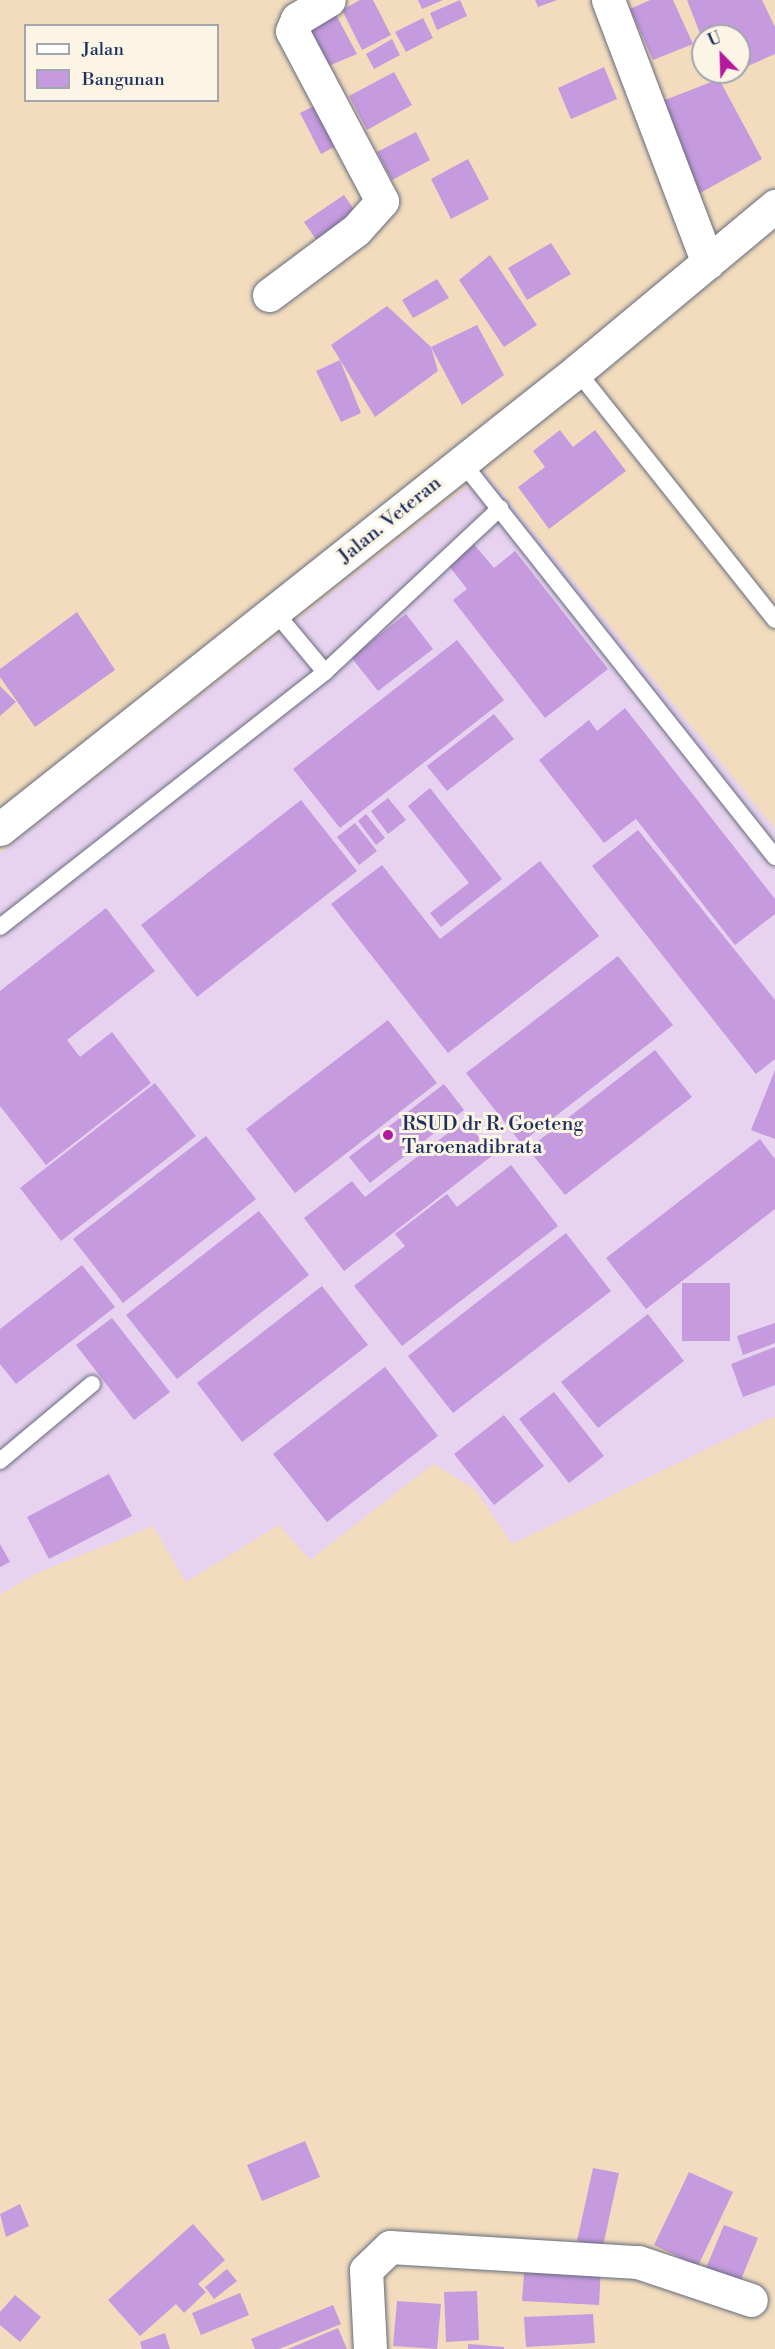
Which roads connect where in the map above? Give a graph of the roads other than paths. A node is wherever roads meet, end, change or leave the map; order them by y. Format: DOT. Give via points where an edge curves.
graph roads {
  1 [pos="329,0"];
  2 [pos="608,0"];
  3 [pos="775,206"];
  4 [pos="708,263"];
  5 [pos="269,295"];
  6 [pos="577,371"];
  7 [pos="462,462"];
  8 [pos="500,508"];
  9 [pos="275,612"];
  10 [pos="775,620"];
  11 [pos="325,672"];
  12 [pos="0,829"];
  13 [pos="775,857"];
  14 [pos="0,927"];
  15 [pos="92,1384"];
  16 [pos="0,1461"];
  17 [pos="751,2300"];
  18 [pos="370,2349"];
  1 -- 5 [label="street" via="297,19 292,31 382,201 356,230"];
  2 -- 4 [label="street"];
  3 -- 4 [label="street, Jalan. Veteran"];
  4 -- 6 [label="street, Jalan. Veteran"];
  6 -- 7 [label="street, Jalan. Veteran"];
  6 -- 10 [label="lane"];
  7 -- 8 [label="lane"];
  7 -- 9 [label="street, Jalan. Veteran"];
  8 -- 11 [label="lane"];
  8 -- 13 [label="lane"];
  9 -- 11 [label="lane"];
  9 -- 12 [label="street, Jalan. Veteran"];
  11 -- 14 [label="lane"];
  15 -- 16 [label="lane"];
  17 -- 18 [label="street" via="638,2262 390,2247 366,2270"];
}
